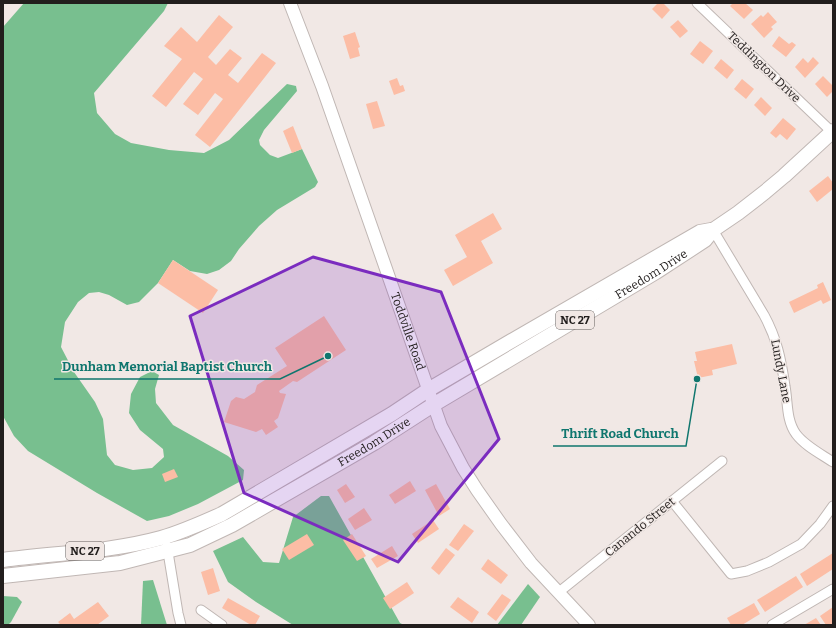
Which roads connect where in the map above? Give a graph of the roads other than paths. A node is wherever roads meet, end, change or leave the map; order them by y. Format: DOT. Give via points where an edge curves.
graph roads {
  1 [pos="290,3"];
  2 [pos="697,3"];
  3 [pos="833,131"];
  4 [pos="713,230"];
  5 [pos="428,390"];
  6 [pos="433,405"];
  7 [pos="722,461"];
  8 [pos="833,462"];
  9 [pos="672,501"];
  10 [pos="833,506"];
  11 [pos="165,536"];
  12 [pos="168,551"];
  13 [pos="3,560"];
  14 [pos="3,576"];
  15 [pos="833,589"];
  16 [pos="558,592"];
  17 [pos="201,610"];
  18 [pos="181,625"];
  19 [pos="222,625"];
  20 [pos="589,625"];
  21 [pos="772,625"];
  1 -- 5 [label="street, Toddville Road" via="324,92"];
  2 -- 3 [label="street, Teddington Drive"];
  3 -- 4 [label="main road, Freedom Drive / NC 27" via="770,188"];
  4 -- 5 [label="main road, Freedom Drive / NC 27" via="700,232"];
  4 -- 6 [label="main road, Freedom Drive / NC 27" via="705,240 656,272"];
  4 -- 8 [label="street, Lundy Lane" via="772,328 780,353 788,414 794,429 803,441"];
  5 -- 6 [label="street, Toddville Road"];
  5 -- 11 [label="main road, Freedom Drive / NC 27" via="222,514"];
  6 -- 12 [label="main road, Freedom Drive / NC 27" via="374,443 232,525 190,545"];
  6 -- 16 [label="street, Toddville Road" via="441,426 477,490 501,524"];
  7 -- 9 [label="street, Canando Street"];
  9 -- 10 [label="street" via="731,574 769,562 801,544"];
  9 -- 16 [label="street, Canando Street"];
  11 -- 12 [label="street"];
  11 -- 13 [label="main road, Freedom Drive / NC 27" via="125,546"];
  12 -- 14 [label="main road, Freedom Drive / NC 27" via="120,562"];
  12 -- 18 [label="street"];
  15 -- 21 [label="street"];
  16 -- 20 [label="street, Toddville Road"];
  17 -- 19 [label="street"];
}
